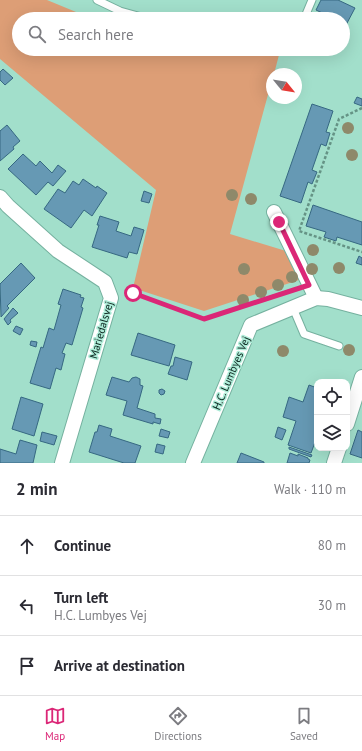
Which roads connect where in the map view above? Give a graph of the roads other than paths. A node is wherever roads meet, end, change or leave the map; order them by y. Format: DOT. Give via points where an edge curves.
graph roads {
  1 [pos="98,0"];
  2 [pos="312,0"];
  3 [pos="124,12"];
  4 [pos="307,12"];
  5 [pos="3,205"];
  6 [pos="274,212"];
  7 [pos="316,298"];
  8 [pos="293,308"];
  9 [pos="362,308"];
  10 [pos="338,346"];
  11 [pos="362,377"];
  12 [pos="350,415"];
  13 [pos="338,451"];
  14 [pos="62,463"];
  15 [pos="193,463"];
  16 [pos="334,463"];
  1 -- 3 [label="lane"];
  2 -- 4 [label="lane"];
  5 -- 14 [label="street, Mariedalsvej" via="58,252 105,282 111,298"];
  6 -- 7 [label="street"];
  7 -- 8 [label="street, H.C. Lumbyes Vej"];
  7 -- 9 [label="street"];
  8 -- 10 [label="lane" via="304,334"];
  8 -- 15 [label="street, H.C. Lumbyes Vej" via="251,325"];
  11 -- 12 [label="street"];
  13 -- 16 [label="street"];
}
